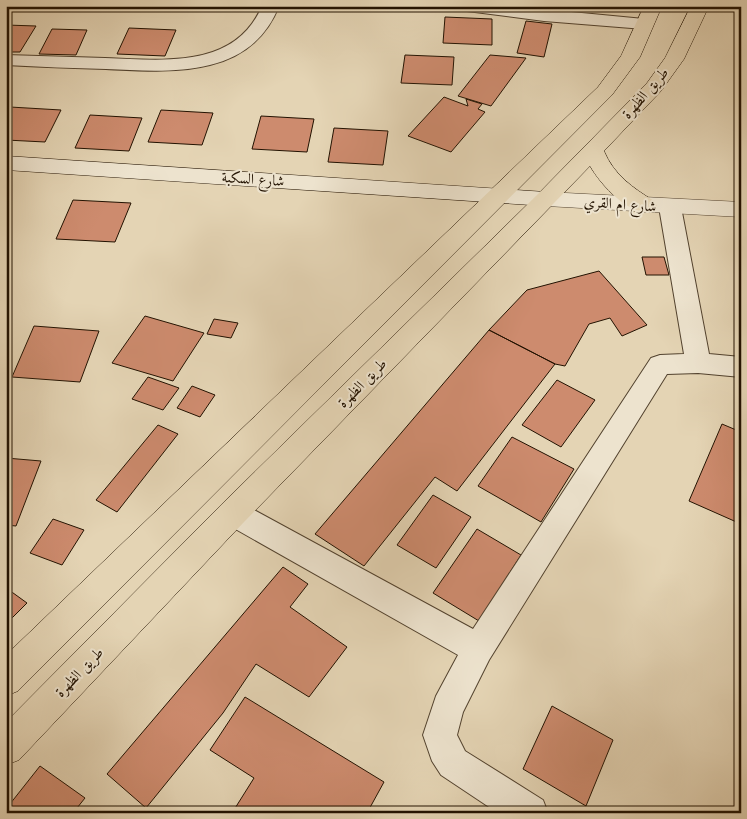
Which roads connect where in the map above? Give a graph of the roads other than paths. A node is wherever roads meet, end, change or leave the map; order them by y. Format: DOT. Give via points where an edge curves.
graph roads {
  1 [pos="271,6"];
  2 [pos="467,6"];
  3 [pos="700,6"];
  4 [pos="648,15"];
  5 [pos="6,60"];
  6 [pos="594,150"];
  7 [pos="6,164"];
  8 [pos="499,195"];
  9 [pos="546,199"];
  10 [pos="646,206"];
  11 [pos="670,207"];
  12 [pos="741,210"];
  13 [pos="698,363"];
  14 [pos="741,367"];
  15 [pos="233,513"];
  16 [pos="478,650"];
  17 [pos="6,679"];
  18 [pos="6,747"];
  19 [pos="530,813"];
  1 -- 5 [label="street" via="259,31 238,47 209,60 169,66"];
  2 -- 4 [label="street" via="544,16"];
  3 -- 6 [label="main road, طريق الظهرة" via="674,59 654,87"];
  4 -- 8 [label="main road" via="630,58 605,91"];
  6 -- 9 [label="main road, طريق الظهرة"];
  6 -- 10 [label="main road" via="610,180"];
  7 -- 8 [label="main road, شارع السكبة"];
  8 -- 9 [label="main road, شارع ام القري"];
  8 -- 17 [label="main road"];
  9 -- 10 [label="main road, شارع ام القري"];
  9 -- 15 [label="main road, طريق الظهرة"];
  10 -- 11 [label="main road, شارع ام القري"];
  11 -- 12 [label="main road, شارع ام القري"];
  11 -- 13 [label="street"];
  13 -- 14 [label="street"];
  13 -- 16 [label="street" via="660,365"];
  15 -- 16 [label="street"];
  15 -- 18 [label="main road, طريق الظهرة"];
  16 -- 19 [label="street" via="448,708 440,735 444,749 452,763"];
}
